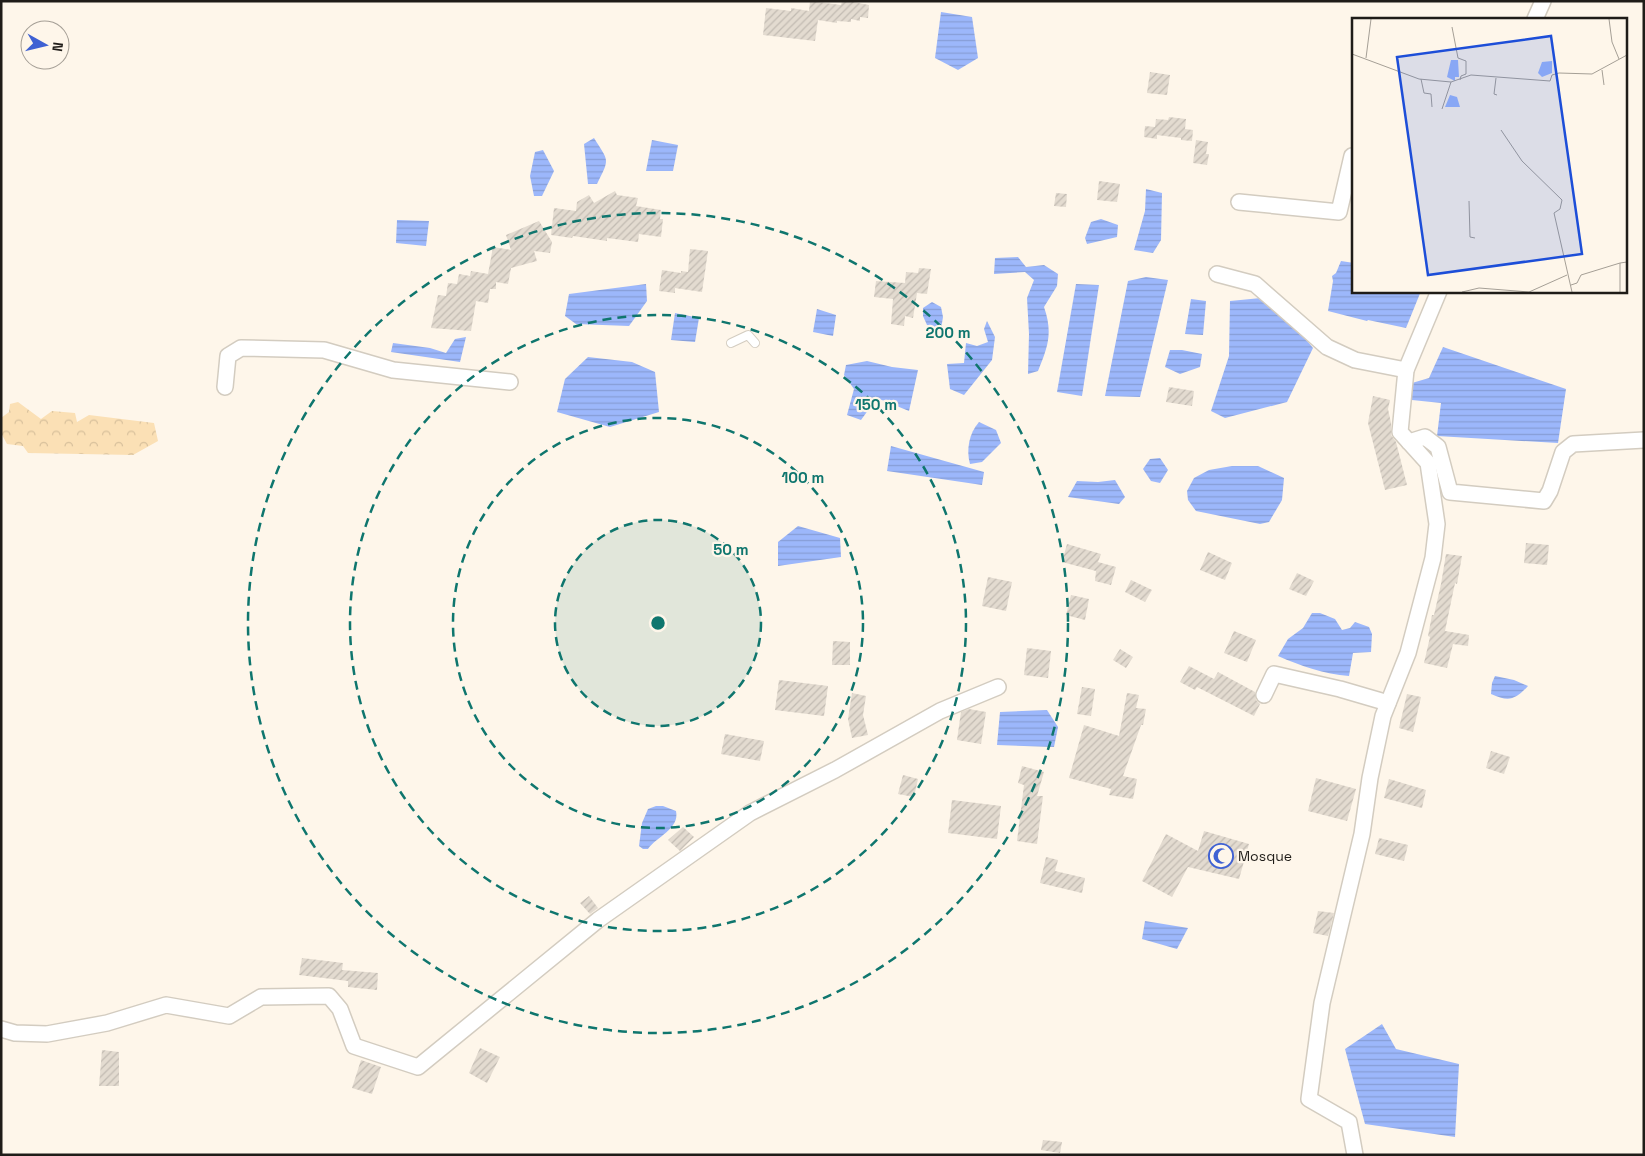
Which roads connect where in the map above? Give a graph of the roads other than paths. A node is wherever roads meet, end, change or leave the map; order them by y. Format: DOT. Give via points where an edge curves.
graph roads {
  1 [pos="1543,1"];
  2 [pos="1535,18"];
  3 [pos="1352,156"];
  4 [pos="1239,202"];
  5 [pos="1217,274"];
  6 [pos="1439,292"];
  7 [pos="731,343"];
  8 [pos="756,343"];
  9 [pos="1406,370"];
  10 [pos="510,382"];
  11 [pos="225,387"];
  12 [pos="1644,440"];
  13 [pos="1409,442"];
  14 [pos="998,688"];
  15 [pos="1264,695"];
  16 [pos="1388,703"];
  17 [pos="1,1029"];
  18 [pos="1355,1155"];
  1 -- 2 [label="street"];
  3 -- 4 [label="street" via="1339,212"];
  5 -- 9 [label="street" via="1255,284 1327,348 1356,360"];
  6 -- 9 [label="street"];
  7 -- 8 [label="lane" via="748,335"];
  9 -- 13 [label="street" via="1400,432"];
  10 -- 11 [label="street" via="393,370 324,350 241,348 228,356"];
  12 -- 13 [label="street" via="1573,444 1563,452 1544,501 1450,492 1438,447 1425,438"];
  13 -- 16 [label="street" via="1428,463 1438,524 1433,558 1408,653"];
  14 -- 17 [label="street" via="940,711 750,813 598,920 418,1067 354,1046 340,1009 329,996 260,996 229,1016 166,1005 106,1023 47,1034"];
  15 -- 16 [label="street" via="1274,674"];
  16 -- 18 [label="street" via="1370,778 1362,834 1322,1003 1309,1099 1349,1122"];
}
